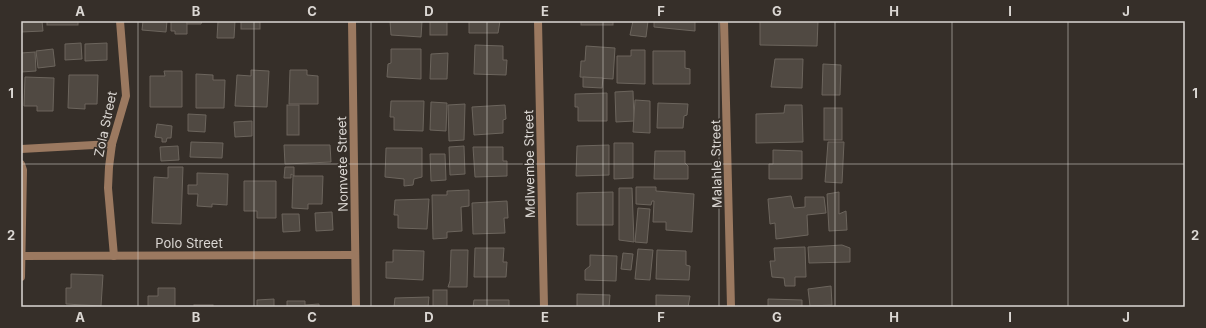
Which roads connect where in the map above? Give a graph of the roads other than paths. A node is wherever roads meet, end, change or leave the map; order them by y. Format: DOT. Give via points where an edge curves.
graph roads {
  1 [pos="120,21"];
  2 [pos="352,21"];
  3 [pos="538,21"];
  4 [pos="724,21"];
  5 [pos="112,144"];
  6 [pos="21,149"];
  7 [pos="21,164"];
  8 [pos="355,255"];
  9 [pos="22,256"];
  10 [pos="114,256"];
  11 [pos="21,276"];
  12 [pos="356,307"];
  13 [pos="544,307"];
  14 [pos="731,307"];
  1 -- 5 [label="street, Zola Street" via="126,96"];
  2 -- 8 [label="street, Nomvete Street"];
  3 -- 13 [label="street, Mdlwembe Street"];
  4 -- 14 [label="street, Malahle Street"];
  5 -- 6 [label="street"];
  5 -- 10 [label="street, Zola Street" via="108,188"];
  7 -- 9 [label="street"];
  8 -- 10 [label="street, Polo Street"];
  8 -- 12 [label="street, Nomvete Street"];
  9 -- 10 [label="street, Polo Street"];
  9 -- 11 [label="street"];
}
